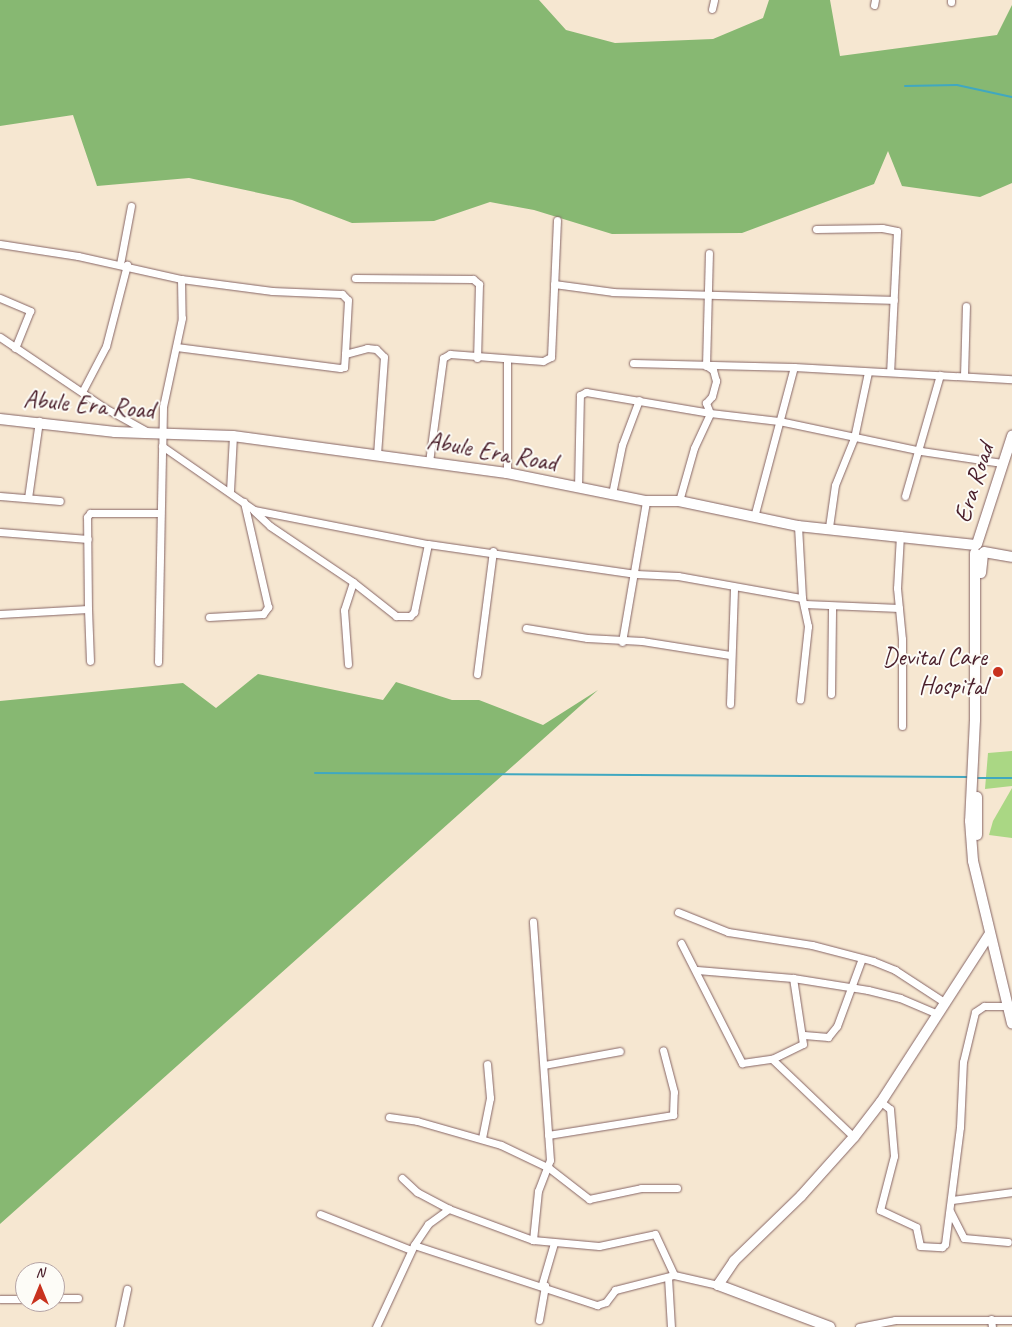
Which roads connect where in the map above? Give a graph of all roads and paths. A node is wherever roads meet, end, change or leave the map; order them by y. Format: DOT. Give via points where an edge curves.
graph roads {
  1 [pos="714,0"];
  2 [pos="712,10"];
  3 [pos="131,206"];
  4 [pos="557,220"];
  5 [pos="816,229"];
  6 [pos="0,244"];
  7 [pos="709,252"];
  8 [pos="124,265"];
  9 [pos="354,278"];
  10 [pos="181,279"];
  11 [pos="554,284"];
  12 [pos="708,296"];
  13 [pos="0,298"];
  14 [pos="894,300"];
  15 [pos="966,306"];
  16 [pos="0,337"];
  17 [pos="176,347"];
  18 [pos="15,348"];
  19 [pos="345,354"];
  20 [pos="477,358"];
  21 [pos="507,359"];
  22 [pos="633,363"];
  23 [pos="706,366"];
  24 [pos="794,367"];
  25 [pos="868,372"];
  26 [pos="890,372"];
  27 [pos="940,375"];
  28 [pos="964,376"];
  29 [pos="1012,379"];
  30 [pos="82,392"];
  31 [pos="639,400"];
  32 [pos="710,413"];
  33 [pos="0,419"];
  34 [pos="39,421"];
  35 [pos="779,421"];
  36 [pos="151,433"];
  37 [pos="162,433"];
  38 [pos="234,436"];
  39 [pos="1012,436"];
  40 [pos="854,438"];
  41 [pos="162,446"];
  42 [pos="921,451"];
  43 [pos="377,454"];
  44 [pos="1012,456"];
  45 [pos="429,462"];
  46 [pos="1002,463"];
  47 [pos="507,473"];
  48 [pos="578,488"];
  49 [pos="230,491"];
  50 [pos="612,494"];
  51 [pos="0,496"];
  52 [pos="906,496"];
  53 [pos="28,498"];
  54 [pos="60,501"];
  55 [pos="646,501"];
  56 [pos="679,501"];
  57 [pos="244,502"];
  58 [pos="254,510"];
  59 [pos="160,513"];
  60 [pos="754,517"];
  61 [pos="798,526"];
  62 [pos="829,527"];
  63 [pos="0,532"];
  64 [pos="900,535"];
  65 [pos="88,539"];
  66 [pos="428,544"];
  67 [pos="980,549"];
  68 [pos="493,551"];
  69 [pos="1012,557"];
  70 [pos="636,574"];
  71 [pos="353,582"];
  72 [pos="734,588"];
  73 [pos="803,601"];
  74 [pos="832,606"];
  75 [pos="88,608"];
  76 [pos="899,608"];
  77 [pos="0,614"];
  78 [pos="209,617"];
  79 [pos="526,628"];
  80 [pos="622,642"];
  81 [pos="730,655"];
  82 [pos="90,661"];
  83 [pos="158,662"];
  84 [pos="348,664"];
  85 [pos="477,674"];
  86 [pos="831,694"];
  87 [pos="800,700"];
  88 [pos="730,704"];
  89 [pos="902,726"];
  90 [pos="974,789"];
  91 [pos="678,912"];
  92 [pos="533,922"];
  93 [pos="989,935"];
  94 [pos="681,943"];
  95 [pos="862,958"];
  96 [pos="697,970"];
  97 [pos="793,978"];
  98 [pos="852,990"];
  99 [pos="944,1002"];
  100 [pos="1010,1003"];
  101 [pos="936,1013"];
  102 [pos="1012,1023"];
  103 [pos="804,1035"];
  104 [pos="663,1050"];
  105 [pos="620,1051"];
  106 [pos="772,1059"];
  107 [pos="487,1064"];
  108 [pos="544,1065"];
  109 [pos="881,1102"];
  110 [pos="389,1117"];
  111 [pos="548,1135"];
  112 [pos="854,1137"];
  113 [pos="482,1138"];
  114 [pos="549,1168"];
  115 [pos="402,1178"];
  116 [pos="677,1188"];
  117 [pos="1012,1192"];
  118 [pos="952,1200"];
  119 [pos="449,1209"];
  120 [pos="950,1211"];
  121 [pos="320,1214"];
  122 [pos="533,1240"];
  123 [pos="1008,1242"];
  124 [pos="554,1243"];
  125 [pos="412,1248"];
  126 [pos="671,1276"];
  127 [pos="544,1285"];
  128 [pos="718,1285"];
  129 [pos="127,1289"];
  130 [pos="15,1298"];
  131 [pos="65,1298"];
  132 [pos="78,1298"];
  133 [pos="0,1299"];
  134 [pos="538,1320"];
  135 [pos="1012,1320"];
  136 [pos="991,1323"];
  137 [pos="119,1327"];
  138 [pos="376,1327"];
  139 [pos="671,1327"];
  140 [pos="830,1327"];
  141 [pos="859,1327"];
  1 -- 2 [label="street"];
  3 -- 8 [label="street"];
  4 -- 11 [label="street"];
  5 -- 14 [label="street" via="882,228 897,231"];
  6 -- 8 [label="street"];
  7 -- 12 [label="street"];
  8 -- 10 [label="street"];
  8 -- 30 [label="street" via="106,346"];
  9 -- 20 [label="street" via="473,278 479,284"];
  10 -- 17 [label="street" via="184,304"];
  10 -- 19 [label="street" via="272,291 342,294 348,300"];
  11 -- 12 [label="street" via="613,292"];
  11 -- 21 [label="street" via="551,357 543,361"];
  12 -- 14 [label="street"];
  12 -- 23 [label="street"];
  13 -- 18 [label="street" via="30,311"];
  14 -- 26 [label="street"];
  15 -- 28 [label="street"];
  16 -- 18 [label="street"];
  17 -- 19 [label="street" via="337,368 344,367"];
  17 -- 37 [label="street"];
  18 -- 30 [label="street"];
  19 -- 43 [label="street" via="367,348 376,349 384,357"];
  20 -- 21 [label="street"];
  20 -- 45 [label="street" via="450,354 443,358"];
  21 -- 47 [label="street"];
  22 -- 23 [label="street"];
  23 -- 24 [label="street"];
  23 -- 32 [label="street" via="713,370 716,381 712,396 706,403"];
  24 -- 25 [label="street"];
  24 -- 35 [label="street"];
  25 -- 26 [label="street"];
  25 -- 40 [label="street"];
  26 -- 27 [label="street"];
  27 -- 28 [label="street"];
  27 -- 42 [label="street"];
  28 -- 29 [label="street"];
  30 -- 36 [label="street"];
  31 -- 32 [label="street"];
  31 -- 48 [label="street" via="586,392 580,395"];
  31 -- 50 [label="street" via="622,445"];
  32 -- 35 [label="street"];
  32 -- 56 [label="street" via="694,448"];
  33 -- 34 [label="street, Abule Era Road"];
  34 -- 36 [label="street, Abule Era Road"];
  34 -- 53 [label="street"];
  35 -- 40 [label="street"];
  35 -- 60 [label="street"];
  36 -- 37 [label="street, Abule Era Road"];
  37 -- 38 [label="street, Abule Era Road"];
  37 -- 41 [label="street"];
  38 -- 43 [label="street, Abule Era Road"];
  38 -- 49 [label="street"];
  39 -- 46 [label="street, Era Road"];
  40 -- 42 [label="street"];
  40 -- 62 [label="street" via="836,485"];
  41 -- 49 [label="street"];
  41 -- 59 [label="street"];
  42 -- 46 [label="street"];
  42 -- 52 [label="street"];
  43 -- 45 [label="street, Abule Era Road"];
  44 -- 67 [label="street"];
  45 -- 47 [label="street, Abule Era Road"];
  46 -- 67 [label="street, Era Road"];
  47 -- 48 [label="street, Abule Era Road"];
  48 -- 50 [label="street, Abule Era Road"];
  49 -- 57 [label="street"];
  50 -- 55 [label="street, Abule Era Road"];
  51 -- 53 [label="street"];
  53 -- 54 [label="street"];
  55 -- 56 [label="street, Abule Era Road"];
  55 -- 70 [label="street"];
  56 -- 60 [label="street, Abule Era Road"];
  57 -- 58 [label="street"];
  57 -- 78 [label="street" via="268,607 263,614"];
  58 -- 66 [label="street"];
  58 -- 71 [label="street" via="270,526"];
  59 -- 65 [label="street" via="90,513"];
  59 -- 83 [label="street"];
  60 -- 61 [label="street, Abule Era Road"];
  61 -- 62 [label="street, Abule Era Road"];
  61 -- 73 [label="street"];
  62 -- 64 [label="street, Abule Era Road"];
  63 -- 65 [label="street"];
  64 -- 67 [label="street, Abule Era Road"];
  64 -- 76 [label="street"];
  65 -- 75 [label="street"];
  66 -- 68 [label="street"];
  66 -- 71 [label="street" via="417,603 410,616 396,616"];
  67 -- 69 [label="street, Abule Era Road"];
  67 -- 90 [label="street"];
  68 -- 70 [label="street"];
  68 -- 85 [label="street"];
  70 -- 72 [label="street" via="678,576"];
  70 -- 80 [label="street"];
  71 -- 84 [label="street" via="344,610"];
  72 -- 73 [label="street"];
  72 -- 81 [label="street"];
  73 -- 74 [label="street"];
  73 -- 87 [label="street" via="808,626"];
  74 -- 76 [label="street"];
  74 -- 86 [label="street"];
  75 -- 77 [label="street" via="76,612"];
  75 -- 82 [label="street"];
  76 -- 89 [label="street"];
  79 -- 80 [label="street"];
  80 -- 81 [label="street" via="642,641"];
  81 -- 88 [label="street"];
  90 -- 93 [label="street" via="973,861"];
  90 -- 100 [label="street" via="980,864"];
  91 -- 95 [label="street" via="728,932 812,945"];
  92 -- 108 [label="street"];
  93 -- 99 [label="street"];
  93 -- 100 [label="street"];
  94 -- 96 [label="street"];
  95 -- 98 [label="street"];
  95 -- 99 [label="street" via="895,970"];
  96 -- 97 [label="street"];
  96 -- 106 [label="street" via="738,1060 747,1064"];
  97 -- 98 [label="street"];
  97 -- 103 [label="street" via="796,1016"];
  98 -- 101 [label="street" via="900,998"];
  98 -- 103 [label="street" via="838,1026 828,1037"];
  99 -- 101 [label="street"];
  100 -- 102 [label="street"];
  100 -- 118 [label="street" via="984,1006 975,1012 963,1062"];
  101 -- 109 [label="street"];
  103 -- 106 [label="street" via="803,1044"];
  104 -- 111 [label="street" via="674,1092 673,1115"];
  105 -- 108 [label="street"];
  106 -- 112 [label="street"];
  107 -- 113 [label="street" via="490,1098"];
  108 -- 111 [label="street"];
  109 -- 112 [label="street"];
  109 -- 120 [label="street" via="890,1109 894,1156 880,1210 916,1227 920,1246 938,1248 945,1244"];
  110 -- 113 [label="street"];
  111 -- 114 [label="street"];
  112 -- 128 [label="street" via="801,1196 734,1261"];
  113 -- 114 [label="street"];
  114 -- 116 [label="street" via="585,1197 594,1200 640,1188"];
  114 -- 122 [label="street" via="538,1192"];
  115 -- 119 [label="street" via="417,1192"];
  117 -- 118 [label="street"];
  118 -- 120 [label="street"];
  119 -- 122 [label="street"];
  119 -- 125 [label="street" via="428,1224"];
  120 -- 123 [label="street" via="964,1238"];
  121 -- 125 [label="street"];
  122 -- 124 [label="street"];
  124 -- 126 [label="street" via="581,1242 599,1246 655,1234"];
  124 -- 127 [label="street"];
  125 -- 127 [label="street"];
  125 -- 138 [label="street"];
  126 -- 127 [label="street" via="615,1290 602,1305"];
  126 -- 128 [label="street"];
  126 -- 139 [label="street"];
  127 -- 134 [label="street"];
  128 -- 140 [label="street"];
  129 -- 137 [label="street"];
  130 -- 133 [label="street"];
  131 -- 132 [label="street"];
  135 -- 136 [label="street"];
  136 -- 141 [label="street" via="895,1320"];
}
